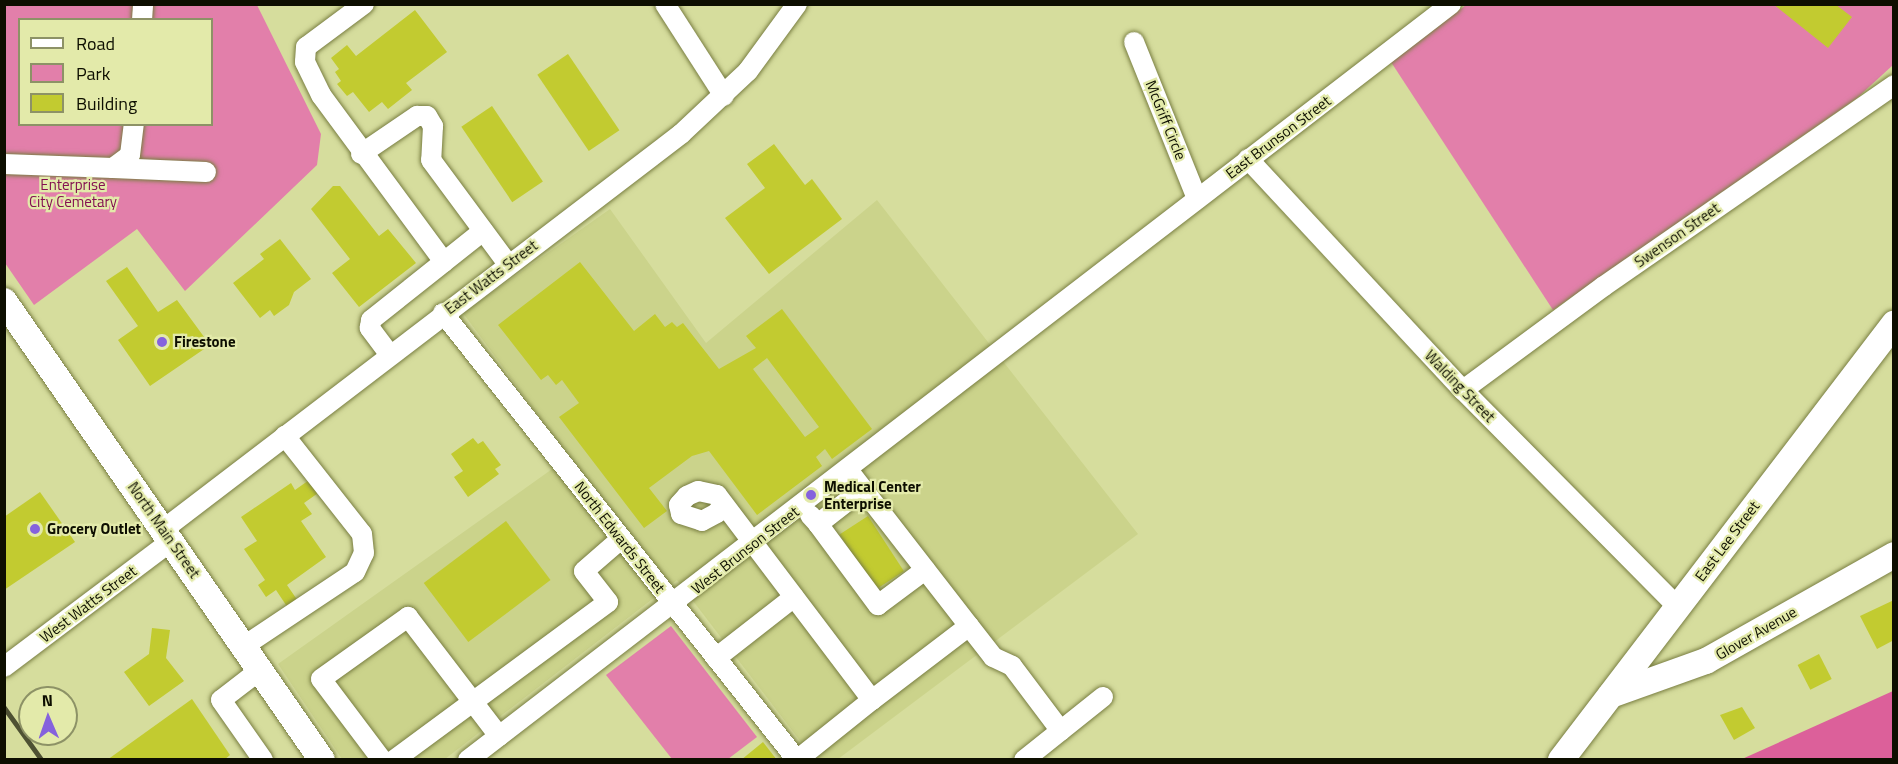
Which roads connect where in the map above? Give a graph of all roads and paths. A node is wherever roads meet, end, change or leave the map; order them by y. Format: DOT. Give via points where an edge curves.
graph roads {
  1 [pos="364,4"];
  2 [pos="665,4"];
  3 [pos="797,4"];
  4 [pos="1451,4"];
  5 [pos="1134,42"];
  6 [pos="1893,85"];
  7 [pos="724,96"];
  8 [pos="134,126"];
  9 [pos="361,154"];
  10 [pos="1248,159"];
  11 [pos="4,164"];
  12 [pos="113,168"];
  13 [pos="206,172"];
  14 [pos="1197,199"];
  15 [pos="483,231"];
  16 [pos="444,262"];
  17 [pos="508,264"];
  18 [pos="1105,270"];
  19 [pos="4,301"];
  20 [pos="443,314"];
  21 [pos="1893,324"];
  22 [pos="390,355"];
  23 [pos="1463,390"];
  24 [pos="285,436"];
  25 [pos="848,470"];
  26 [pos="863,489"];
  27 [pos="723,504"];
  28 [pos="803,506"];
  29 [pos="818,524"];
  30 [pos="167,535"];
  31 [pos="621,539"];
  32 [pos="754,544"];
  33 [pos="1893,555"];
  34 [pos="925,570"];
  35 [pos="794,597"];
  36 [pos="674,606"];
  37 [pos="1677,606"];
  38 [pos="969,626"];
  39 [pos="244,646"];
  40 [pos="716,658"];
  41 [pos="4,667"];
  42 [pos="260,670"];
  43 [pos="1611,695"];
  44 [pos="1103,697"];
  45 [pos="872,700"];
  46 [pos="473,702"];
  47 [pos="1061,731"];
  48 [pos="499,736"];
  49 [pos="263,759"];
  50 [pos="322,759"];
  51 [pos="382,759"];
  52 [pos="394,759"];
  53 [pos="468,759"];
  54 [pos="797,759"];
  55 [pos="1024,759"];
  56 [pos="1561,759"];
  1 -- 9 [label="street" via="306,47 305,62 321,96"];
  2 -- 7 [label="street"];
  3 -- 7 [label="street, East Watts Street" via="775,39"];
  4 -- 10 [label="street, East Brunson Street"];
  5 -- 14 [label="street, McGriff Circle"];
  6 -- 23 [label="street, Swenson Street" via="1604,286"];
  7 -- 17 [label="street, East Watts Street"];
  8 -- 12 [label="street" via="130,155"];
  9 -- 15 [label="street" via="417,116 427,116 433,126 431,160"];
  9 -- 16 [label="street"];
  10 -- 14 [label="street, East Brunson Street"];
  10 -- 23 [label="street, Walding Street"];
  11 -- 12 [label="street"];
  12 -- 13 [label="street"];
  14 -- 18 [label="street, East Brunson Street"];
  15 -- 16 [label="street"];
  15 -- 17 [label="street"];
  16 -- 22 [label="street" via="370,320 370,328"];
  17 -- 20 [label="street, East Watts Street"];
  18 -- 25 [label="street, West Brunson Street"];
  19 -- 30 [label="main road, North Main Street"];
  20 -- 22 [label="street, East Watts Street"];
  20 -- 31 [label="street, North Edwards Street"];
  21 -- 37 [label="main road, East Lee Street"];
  22 -- 24 [label="street, East Watts Street"];
  23 -- 37 [label="street, Walding Street"];
  24 -- 30 [label="street, East Watts Street"];
  24 -- 39 [label="street" via="362,534 364,554 355,573"];
  25 -- 26 [label="street"];
  25 -- 28 [label="street, West Brunson Street"];
  26 -- 29 [label="street"];
  26 -- 34 [label="street"];
  27 -- 32 [label="street"];
  28 -- 29 [label="street"];
  28 -- 32 [label="street, West Brunson Street"];
  29 -- 34 [label="street" via="878,606"];
  30 -- 39 [label="main road, North Main Street"];
  30 -- 41 [label="street, West Watts Street"];
  31 -- 36 [label="street, North Edwards Street"];
  31 -- 46 [label="street" via="584,571 608,602"];
  32 -- 35 [label="street"];
  32 -- 36 [label="street, West Brunson Street"];
  33 -- 43 [label="main road, Glover Avenue" via="1706,661"];
  34 -- 38 [label="street"];
  35 -- 40 [label="street"];
  35 -- 45 [label="street"];
  36 -- 40 [label="street, North Edwards Street"];
  36 -- 48 [label="street, West Brunson Street"];
  37 -- 43 [label="main road, East Lee Street"];
  38 -- 45 [label="street"];
  38 -- 47 [label="street" via="993,657 1012,666"];
  39 -- 42 [label="main road, North Main Street"];
  40 -- 54 [label="street, North Edwards Street"];
  42 -- 49 [label="street" via="221,700"];
  42 -- 50 [label="main road, North Main Street"];
  43 -- 56 [label="main road, East Lee Street"];
  44 -- 47 [label="street"];
  45 -- 54 [label="street"];
  46 -- 48 [label="street"];
  46 -- 51 [label="street" via="408,617 321,679"];
  46 -- 52 [label="street"];
  47 -- 55 [label="street"];
  48 -- 53 [label="street, West Brunson Street"];
}
